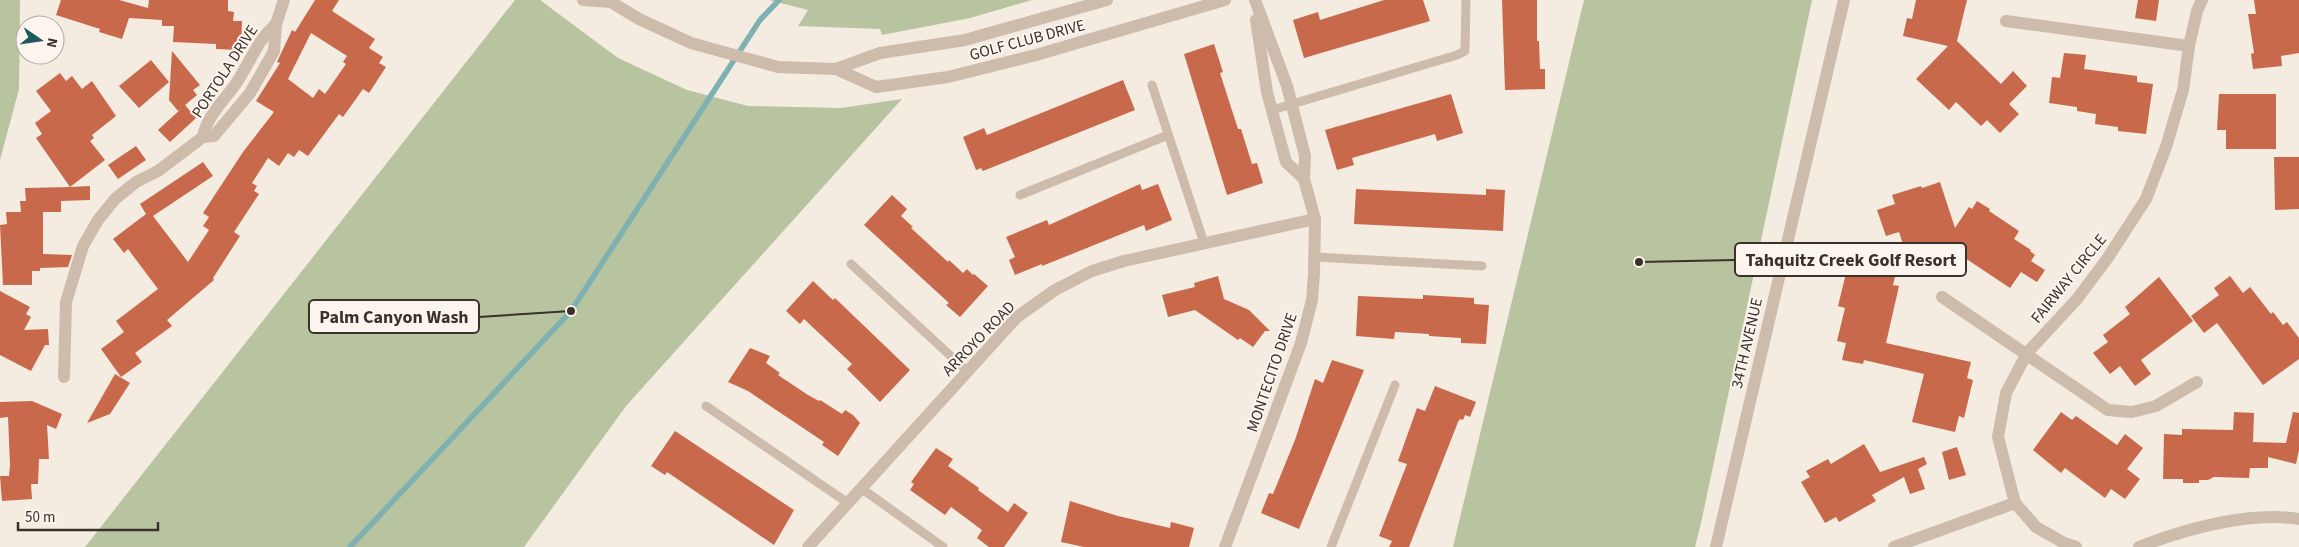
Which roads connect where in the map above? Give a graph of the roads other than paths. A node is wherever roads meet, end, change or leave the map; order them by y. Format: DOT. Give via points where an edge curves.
graph roads {
  1 [pos="284,0"];
  2 [pos="583,0"];
  3 [pos="1107,0"];
  4 [pos="1225,0"];
  5 [pos="1254,0"];
  6 [pos="1466,0"];
  7 [pos="1844,0"];
  8 [pos="2202,0"];
  9 [pos="610,1"];
  10 [pos="2006,21"];
  11 [pos="2189,46"];
  12 [pos="836,70"];
  13 [pos="1152,85"];
  14 [pos="1292,104"];
  15 [pos="1272,110"];
  16 [pos="1168,134"];
  17 [pos="1304,179"];
  18 [pos="1020,195"];
  19 [pos="1315,219"];
  20 [pos="1204,243"];
  21 [pos="1315,257"];
  22 [pos="852,264"];
  23 [pos="1482,266"];
  24 [pos="1942,297"];
  25 [pos="2027,354"];
  26 [pos="968,371"];
  27 [pos="64,377"];
  28 [pos="2198,382"];
  29 [pos="1395,385"];
  30 [pos="706,406"];
  31 [pos="861,488"];
  32 [pos="848,503"];
  33 [pos="2015,503"];
  34 [pos="2299,519"];
  35 [pos="1229,546"];
  36 [pos="808,547"];
  37 [pos="943,547"];
  38 [pos="1331,547"];
  39 [pos="1716,547"];
  40 [pos="1894,547"];
  41 [pos="2076,547"];
  42 [pos="2139,547"];
  1 -- 27 [label="street, PORTOLA DRIVE" via="276,24 274,51 250,93 214,136 203,137 158,171 136,182 115,199 98,220 83,246 66,302"];
  2 -- 9 [label="street, GOLF CLUB DRIVE"];
  3 -- 12 [label="street, GOLF CLUB DRIVE" via="965,40 880,53"];
  4 -- 12 [label="street, GOLF CLUB DRIVE" via="948,77 876,86"];
  5 -- 14 [label="street, MONTECITO DRIVE"];
  5 -- 15 [label="street"];
  6 -- 14 [label="lane" via="1465,51"];
  7 -- 39 [label="street, 34TH AVENUE"];
  8 -- 11 [label="street, FAIRWAY CIRCLE" via="2196,11"];
  9 -- 12 [label="street, GOLF CLUB DRIVE" via="638,19 691,43 778,67"];
  10 -- 11 [label="street"];
  11 -- 25 [label="street, FAIRWAY CIRCLE" via="2183,90 2146,199 2077,299"];
  13 -- 16 [label="lane"];
  14 -- 15 [label="lane"];
  14 -- 17 [label="street, MONTECITO DRIVE" via="1305,156"];
  15 -- 17 [label="street" via="1286,162"];
  16 -- 18 [label="lane"];
  16 -- 20 [label="lane"];
  17 -- 19 [label="street, MONTECITO DRIVE"];
  19 -- 20 [label="street, ARROYO ROAD"];
  19 -- 21 [label="street, MONTECITO DRIVE"];
  20 -- 26 [label="street, ARROYO ROAD" via="1092,271 1055,290 1017,317"];
  21 -- 23 [label="lane"];
  21 -- 35 [label="street, MONTECITO DRIVE" via="1312,300 1301,343"];
  22 -- 26 [label="lane"];
  24 -- 25 [label="street"];
  25 -- 28 [label="street" via="2108,410 2132,412 2156,406"];
  25 -- 33 [label="street, FAIRWAY CIRCLE" via="2006,393 1998,437"];
  26 -- 31 [label="street, ARROYO ROAD"];
  29 -- 38 [label="lane"];
  30 -- 32 [label="lane"];
  31 -- 32 [label="street, ARROYO ROAD"];
  31 -- 37 [label="lane"];
  32 -- 36 [label="street, ARROYO ROAD"];
  33 -- 40 [label="street"];
  33 -- 41 [label="street, FAIRWAY CIRCLE" via="2036,527 2064,544"];
  34 -- 42 [label="street" via="2234,520"];
}
